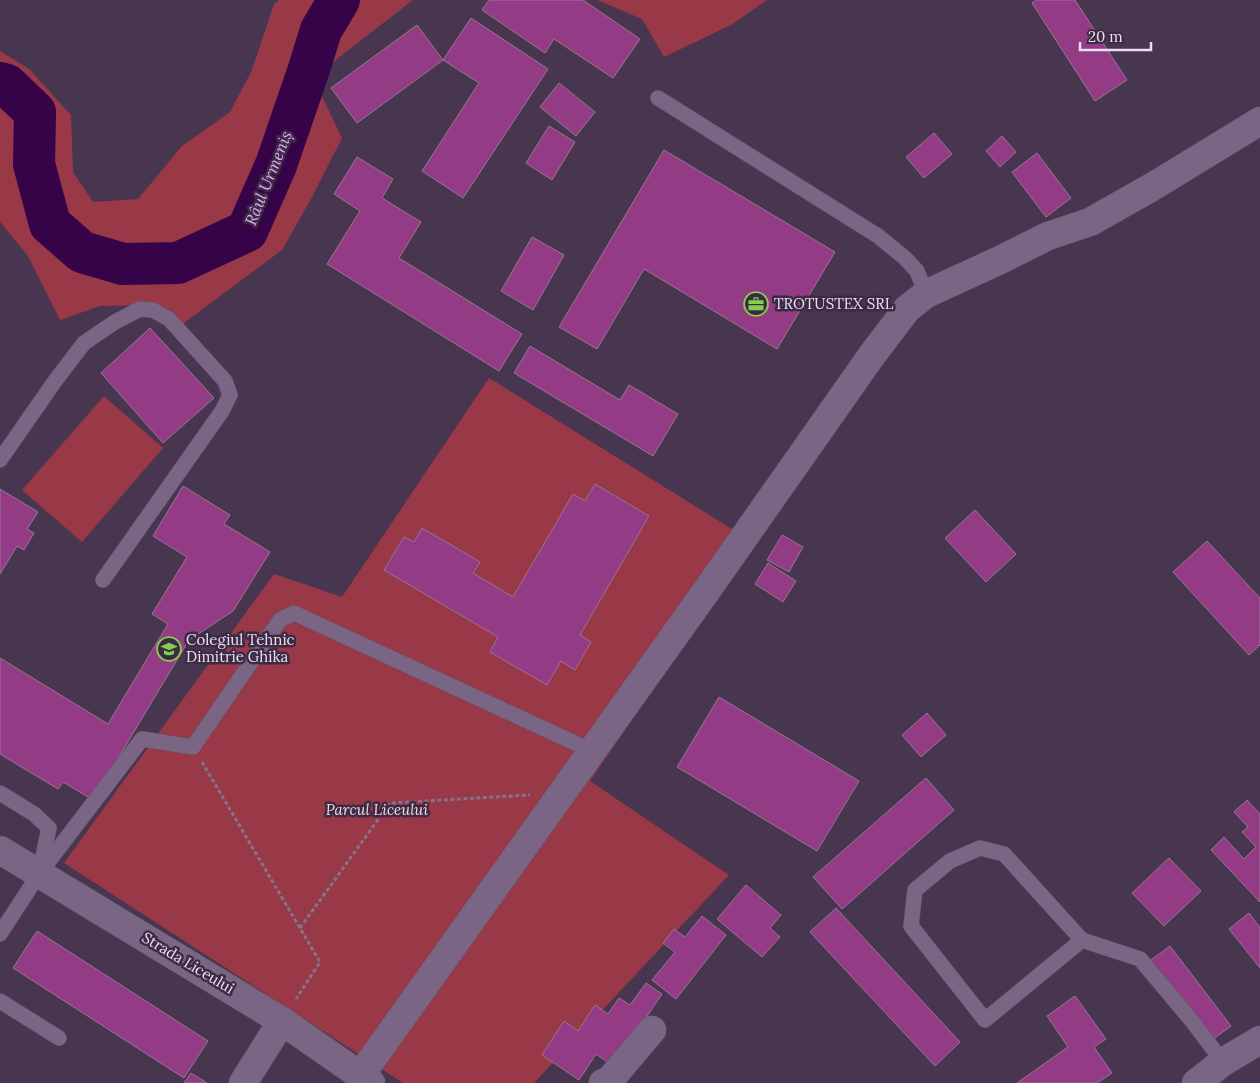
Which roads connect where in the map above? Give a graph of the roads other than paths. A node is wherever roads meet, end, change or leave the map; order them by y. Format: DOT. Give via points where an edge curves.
graph roads {
  1 [pos="658,98"];
  2 [pos="1260,120"];
  3 [pos="926,294"];
  4 [pos="0,460"];
  5 [pos="103,580"];
  6 [pos="592,751"];
  7 [pos="0,793"];
  8 [pos="0,850"];
  9 [pos="39,874"];
  10 [pos="0,934"];
  11 [pos="1082,940"];
  12 [pos="0,1001"];
  13 [pos="282,1021"];
  14 [pos="652,1030"];
  15 [pos="59,1038"];
  16 [pos="1260,1040"];
  17 [pos="1224,1062"];
  18 [pos="366,1080"];
  19 [pos="243,1083"];
  20 [pos="603,1083"];
  21 [pos="1196,1083"];
  1 -- 3 [label="lane" via="878,236 917,271"];
  2 -- 3 [label="street" via="1090,222 1048,236"];
  3 -- 6 [label="street" via="907,309 872,354"];
  4 -- 5 [label="lane" via="84,343 140,309 153,310 169,319 225,380 230,395 222,411"];
  6 -- 9 [label="lane" via="294,613 280,620 193,747 142,739"];
  6 -- 18 [label="street"];
  7 -- 9 [label="lane" via="34,814 49,828"];
  8 -- 9 [label="street, Strada Liceului"];
  9 -- 10 [label="lane"];
  9 -- 13 [label="street, Strada Liceului"];
  11 -- 11 [label="lane" via="1004,854 980,848 950,861 916,890 911,926 985,1020"];
  11 -- 17 [label="lane" via="1140,959"];
  12 -- 15 [label="lane"];
  13 -- 18 [label="street, Strada Liceului"];
  13 -- 19 [label="street"];
  14 -- 20 [label="street" via="609,1081"];
  16 -- 17 [label="street"];
  17 -- 21 [label="street"];
}
